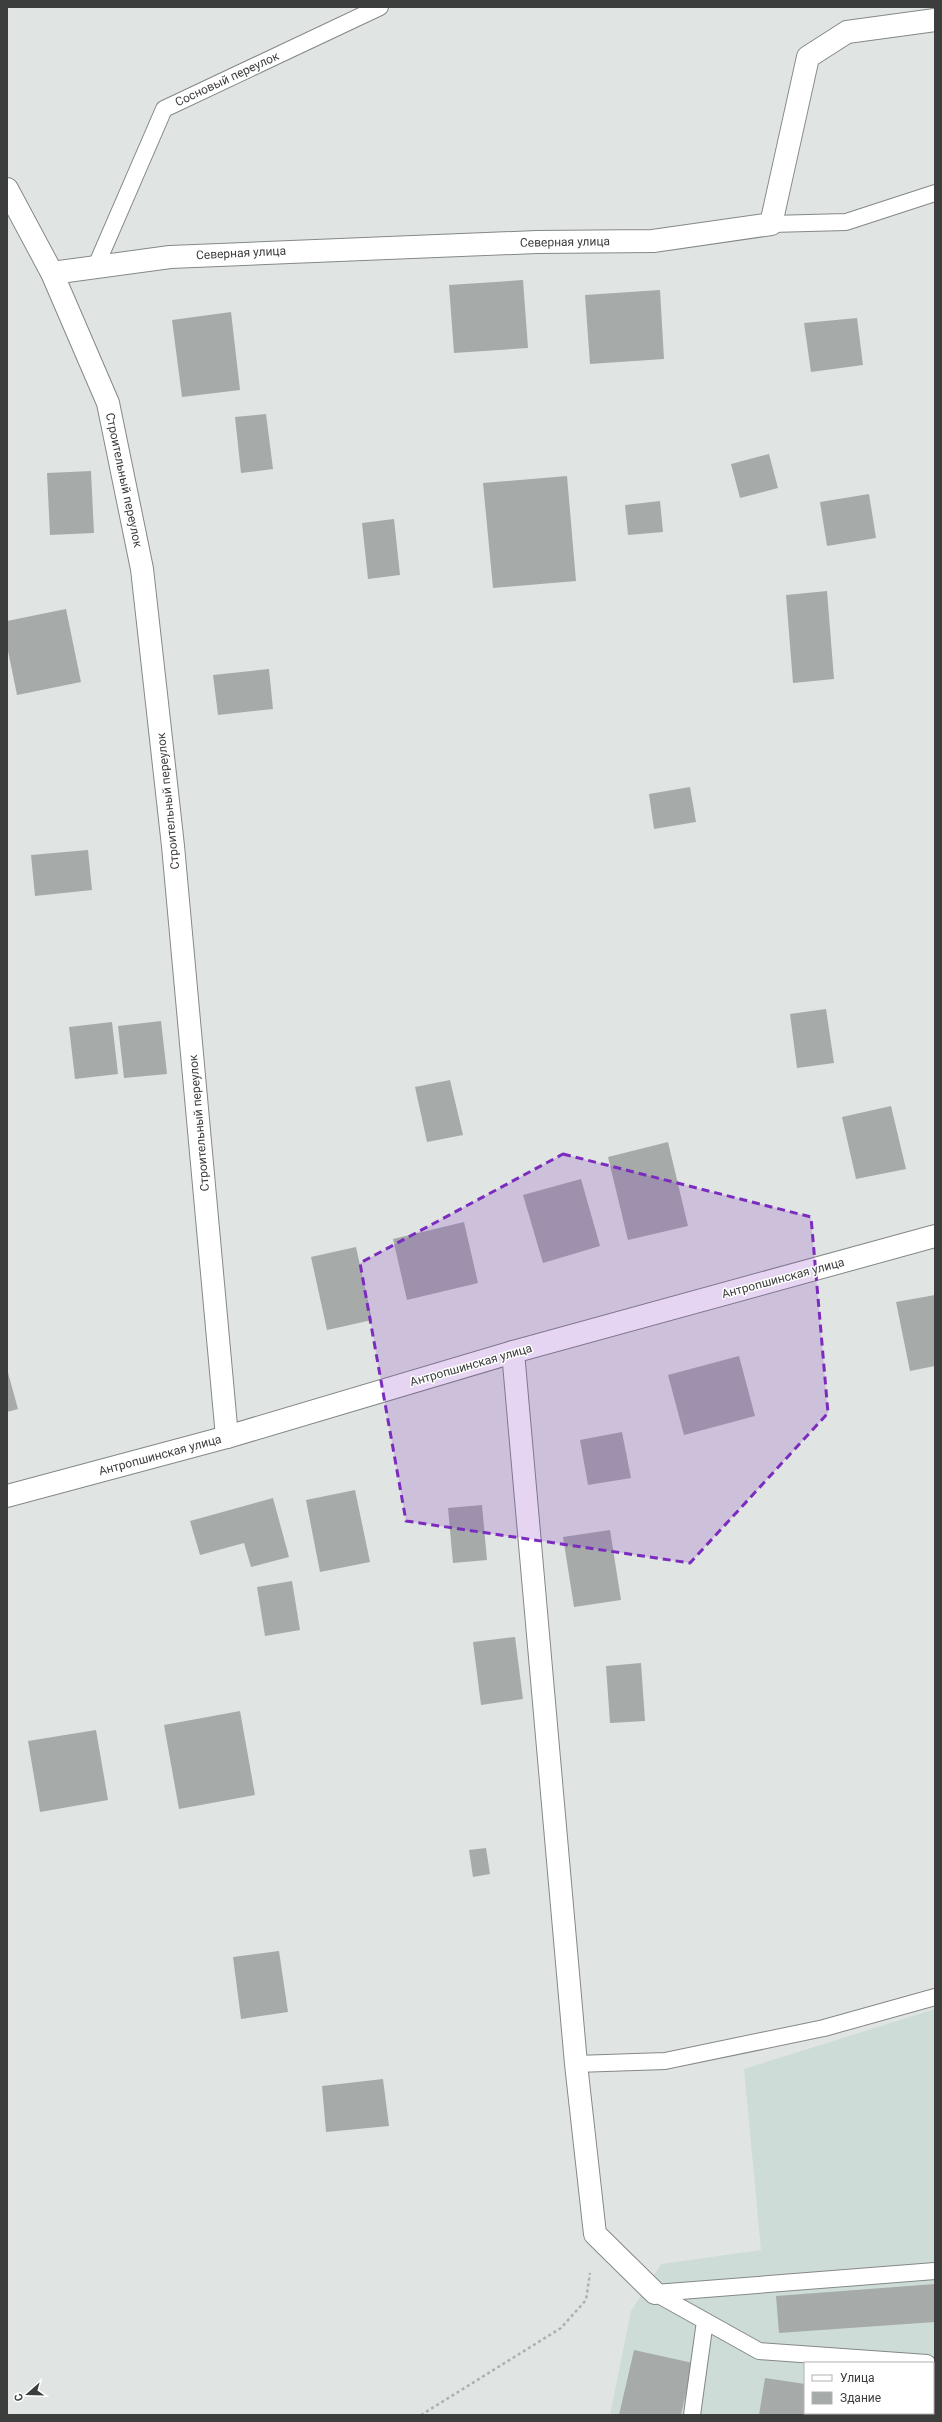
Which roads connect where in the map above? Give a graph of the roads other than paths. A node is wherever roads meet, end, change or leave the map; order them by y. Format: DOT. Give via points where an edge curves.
graph roads {
  1 [pos="380,7"];
  2 [pos="935,20"];
  3 [pos="7,189"];
  4 [pos="935,193"];
  5 [pos="771,224"];
  6 [pos="96,266"];
  7 [pos="52,273"];
  8 [pos="935,1236"];
  9 [pos="513,1352"];
  10 [pos="227,1437"];
  11 [pos="7,1496"];
  12 [pos="935,1996"];
  13 [pos="576,2064"];
  14 [pos="935,2271"];
  15 [pos="655,2293"];
  16 [pos="706,2321"];
  17 [pos="913,2362"];
  18 [pos="692,2415"];
  1 -- 6 [label="lane, Сосновый переулок" via="164,109"];
  2 -- 5 [label="street" via="847,32 808,57"];
  3 -- 7 [label="street, Строительный переулок"];
  4 -- 5 [label="lane" via="846,222"];
  5 -- 6 [label="street, Северная улица" via="654,241 359,248 170,257"];
  6 -- 7 [label="street, Северная улица"];
  7 -- 10 [label="street, Строительный переулок" via="108,403 142,569 174,854"];
  8 -- 9 [label="street, Антропшинская улица"];
  9 -- 10 [label="street, Антропшинская улица"];
  9 -- 13 [label="street"];
  10 -- 11 [label="street, Антропшинская улица"];
  12 -- 13 [label="lane" via="824,2028 665,2061"];
  13 -- 15 [label="street" via="595,2234"];
  14 -- 15 [label="lane"];
  15 -- 16 [label="lane"];
  16 -- 17 [label="lane" via="759,2351"];
  16 -- 18 [label="lane"];
}
